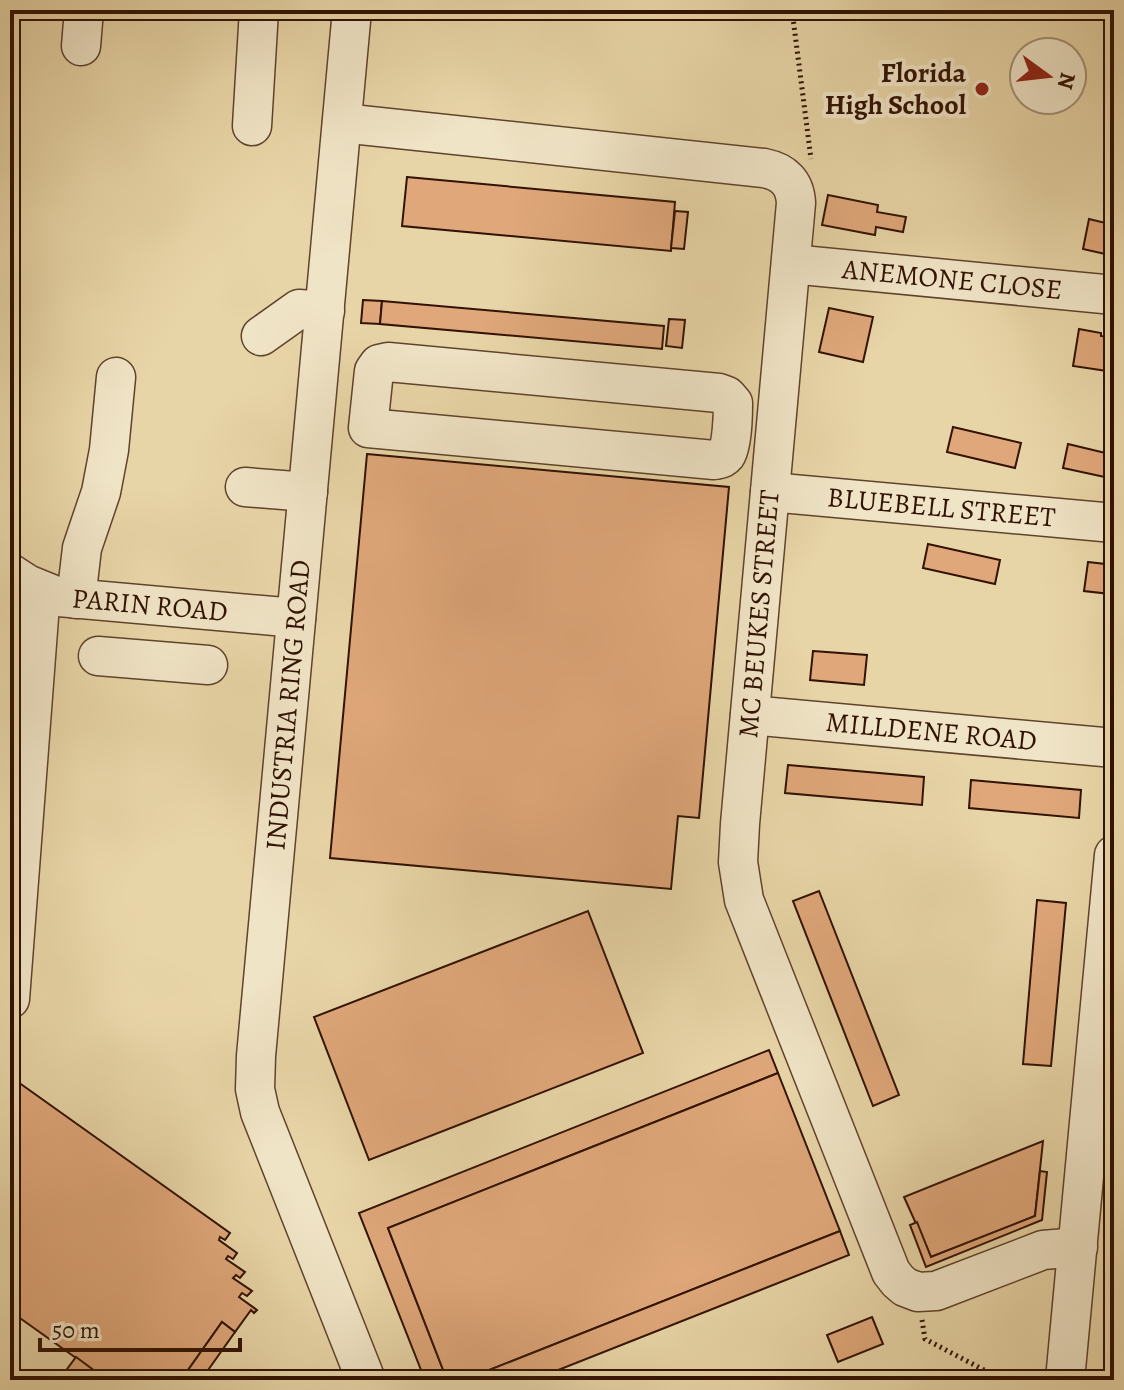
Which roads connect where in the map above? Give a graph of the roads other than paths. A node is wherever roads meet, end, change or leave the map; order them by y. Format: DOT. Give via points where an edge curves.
graph roads {
  1 [pos="259,10"];
  2 [pos="352,10"];
  3 [pos="342,123"];
  4 [pos="252,126"];
  5 [pos="791,264"];
  6 [pos="1114,295"];
  7 [pos="325,311"];
  8 [pos="261,336"];
  9 [pos="116,377"];
  10 [pos="314,424"];
  11 [pos="368,428"];
  12 [pos="245,487"];
  13 [pos="308,492"];
  14 [pos="770,492"];
  15 [pos="1114,523"];
  16 [pos="42,588"];
  17 [pos="156,605"];
  18 [pos="296,618"];
  19 [pos="98,656"];
  20 [pos="151,660"];
  21 [pos="208,665"];
  22 [pos="750,715"];
  23 [pos="1114,748"];
  24 [pos="1114,855"];
  25 [pos="10,999"];
  26 [pos="1078,1247"];
  27 [pos="366,1380"];
  28 [pos="1065,1380"];
  1 -- 4 [label="street"];
  2 -- 3 [label="street, INDUSTRIA RING ROAD"];
  3 -- 5 [label="street, MC BEUKES STREET" via="775,171 789,180 796,194"];
  3 -- 7 [label="street, INDUSTRIA RING ROAD"];
  5 -- 6 [label="street, ANEMONE CLOSE"];
  5 -- 14 [label="street, MC BEUKES STREET"];
  7 -- 8 [label="street" via="299,309"];
  7 -- 10 [label="street, INDUSTRIA RING ROAD"];
  9 -- 16 [label="street" via="101,492 82,548"];
  10 -- 11 [label="street"];
  10 -- 13 [label="street, INDUSTRIA RING ROAD"];
  11 -- 11 [label="street" via="374,371 388,362 719,393 733,403 729,447 718,460"];
  12 -- 13 [label="street"];
  13 -- 18 [label="street, INDUSTRIA RING ROAD"];
  14 -- 15 [label="street, BLUEBELL STREET"];
  14 -- 22 [label="street, MC BEUKES STREET"];
  16 -- 17 [label="street, PARIN ROAD"];
  16 -- 25 [label="street"];
  17 -- 18 [label="street, PARIN ROAD"];
  17 -- 20 [label="street"];
  18 -- 27 [label="street, INDUSTRIA RING ROAD" via="255,1089"];
  19 -- 20 [label="street"];
  20 -- 21 [label="street"];
  22 -- 23 [label="street, MILLDENE ROAD"];
  22 -- 26 [label="street, MC BEUKES STREET" via="738,862 744,900 891,1272 905,1287 936,1291 1043,1250"];
  24 -- 26 [label="street"];
  26 -- 28 [label="street"];
}
